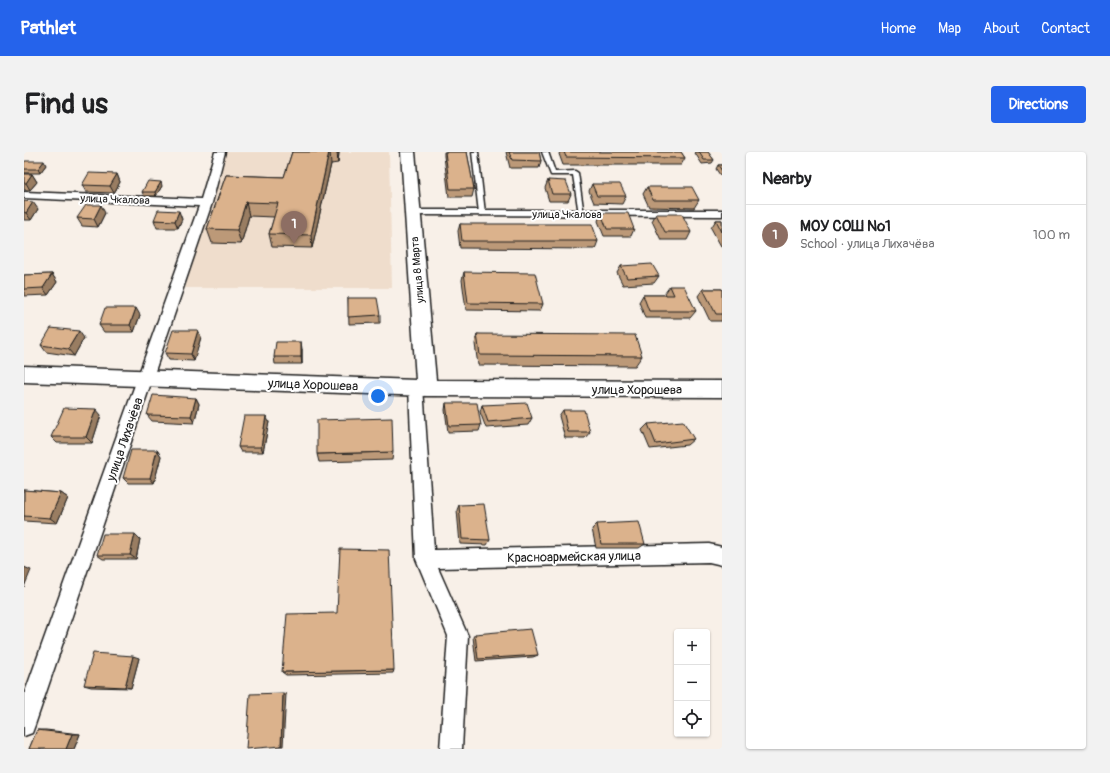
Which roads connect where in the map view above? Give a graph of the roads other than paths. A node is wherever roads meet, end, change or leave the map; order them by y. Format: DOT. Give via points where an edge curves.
graph roads {
  1 [pos="220,152"];
  2 [pos="408,152"];
  3 [pos="476,152"];
  4 [pos="545,152"];
  5 [pos="24,195"];
  6 [pos="206,203"];
  7 [pos="412,213"];
  8 [pos="482,213"];
  9 [pos="582,214"];
  10 [pos="722,214"];
  11 [pos="24,374"];
  12 [pos="145,378"];
  13 [pos="421,388"];
  14 [pos="722,389"];
  15 [pos="722,556"];
  16 [pos="425,559"];
  17 [pos="24,725"];
  18 [pos="450,749"];
  1 -- 6 [label="street, улица Лихачёва"];
  2 -- 7 [label="street, улица 8 Марта"];
  3 -- 8 [label="lane"];
  4 -- 9 [label="lane" via="553,174 575,173"];
  5 -- 6 [label="street, улица Чкалова"];
  6 -- 12 [label="street, улица Лихачёва"];
  7 -- 8 [label="street, улица Чкалова"];
  7 -- 13 [label="street, улица 8 Марта"];
  8 -- 9 [label="street, улица Чкалова"];
  9 -- 10 [label="street, улица Чкалова"];
  11 -- 12 [label="street, улица Хорошева"];
  12 -- 13 [label="street, улица Хорошева"];
  12 -- 17 [label="street, улица Лихачёва"];
  13 -- 14 [label="street, улица Хорошева"];
  13 -- 16 [label="street"];
  15 -- 16 [label="street, Красноармейская улица" via="709,553"];
  16 -- 18 [label="street" via="458,636"];
}
